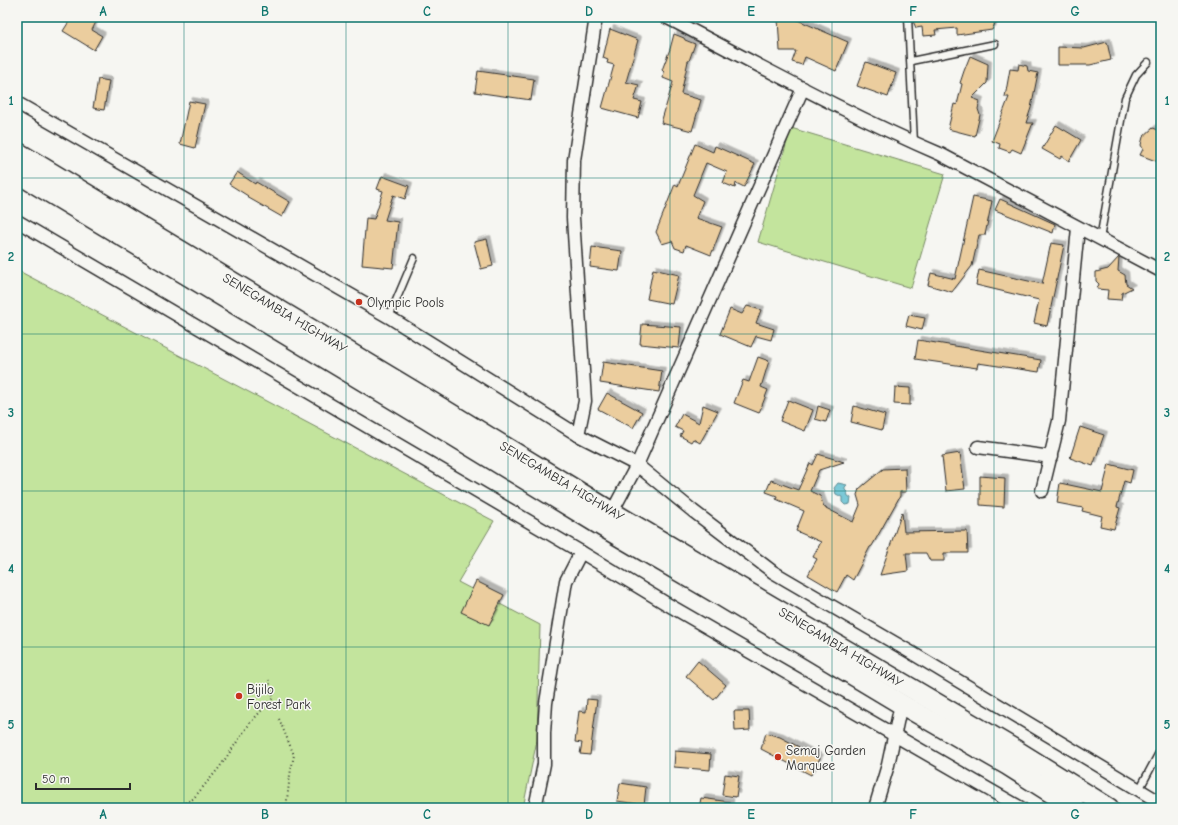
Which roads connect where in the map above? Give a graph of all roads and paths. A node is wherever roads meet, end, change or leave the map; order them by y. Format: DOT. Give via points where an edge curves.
graph roads {
  1 [pos="596,17"];
  2 [pos="908,17"];
  3 [pos="672,18"];
  4 [pos="995,44"];
  5 [pos="911,62"];
  6 [pos="1148,62"];
  7 [pos="803,88"];
  8 [pos="17,103"];
  9 [pos="914,143"];
  10 [pos="17,152"];
  11 [pos="17,173"];
  12 [pos="17,221"];
  13 [pos="1078,228"];
  14 [pos="1100,239"];
  15 [pos="414,258"];
  16 [pos="1161,271"];
  17 [pos="389,317"];
  18 [pos="578,435"];
  19 [pos="978,448"];
  20 [pos="1051,457"];
  21 [pos="637,464"];
  22 [pos="1042,491"];
  23 [pos="612,512"];
  24 [pos="581,552"];
  25 [pos="269,680"];
  26 [pos="901,704"];
  27 [pos="279,719"];
  28 [pos="894,735"];
  29 [pos="1161,749"];
  30 [pos="1139,790"];
  31 [pos="1161,803"];
  32 [pos="174,808"];
  33 [pos="286,808"];
  34 [pos="535,808"];
  35 [pos="876,808"];
  36 [pos="1021,808"];
  37 [pos="1075,808"];
  38 [pos="1109,808"];
  1 -- 18 [label="street" via="574,160 573,218 585,401"];
  2 -- 5 [label="lane"];
  3 -- 7 [label="street"];
  4 -- 5 [label="lane"];
  5 -- 9 [label="lane"];
  6 -- 14 [label="lane" via="1136,75 1125,98"];
  7 -- 9 [label="street"];
  7 -- 21 [label="street"];
  8 -- 17 [label="street"];
  9 -- 13 [label="street" via="940,154"];
  10 -- 23 [label="main road, SENEGAMBIA HIGHWAY"];
  11 -- 26 [label="main road, SENEGAMBIA HIGHWAY"];
  12 -- 24 [label="street"];
  13 -- 14 [label="street"];
  13 -- 20 [label="street" via="1059,421"];
  14 -- 16 [label="street"];
  15 -- 17 [label="lane"];
  17 -- 18 [label="street"];
  18 -- 21 [label="street"];
  19 -- 20 [label="street"];
  20 -- 22 [label="street"];
  21 -- 23 [label="street"];
  21 -- 30 [label="street" via="773,572"];
  23 -- 38 [label="main road, SENEGAMBIA HIGHWAY" via="1016,750"];
  24 -- 28 [label="street"];
  24 -- 34 [label="street" via="566,581 546,703 544,764"];
  25 -- 32 [label="path" via="273,698 250,723 219,768 193,799"];
  26 -- 28 [label="street"];
  26 -- 37 [label="main road, SENEGAMBIA HIGHWAY" via="1007,765"];
  27 -- 33 [label="path" via="294,755"];
  28 -- 35 [label="street"];
  28 -- 36 [label="street"];
  29 -- 30 [label="lane"];
  30 -- 31 [label="street"];
}
